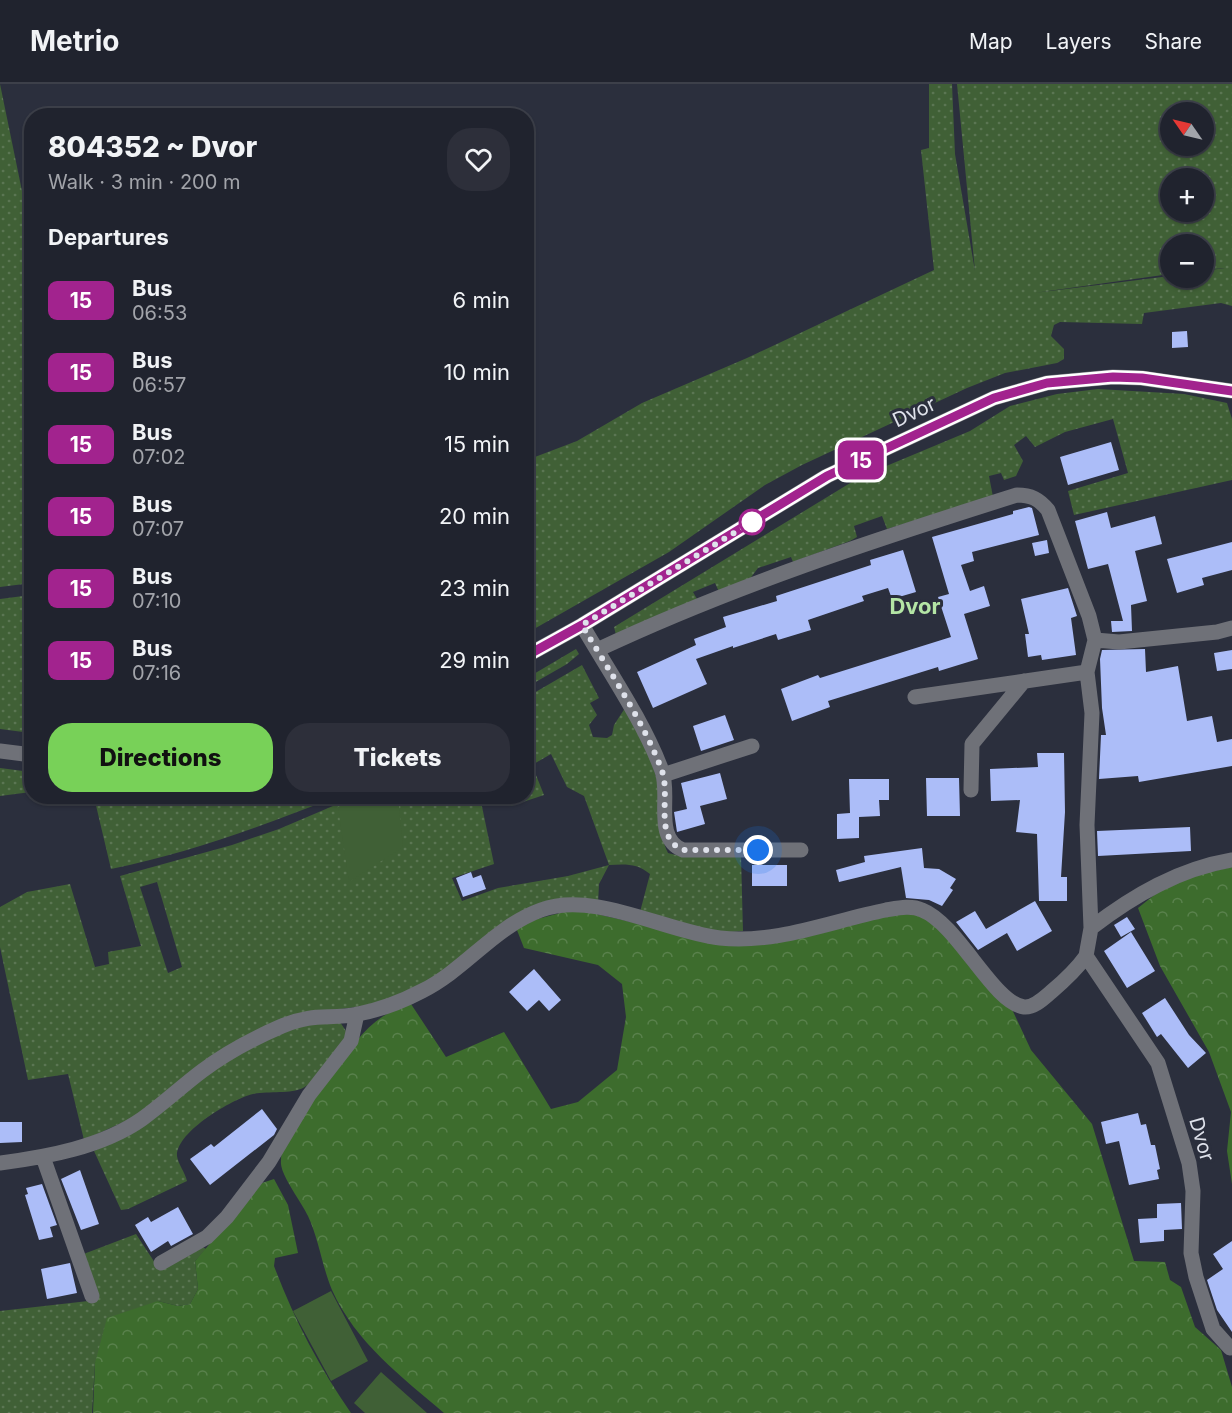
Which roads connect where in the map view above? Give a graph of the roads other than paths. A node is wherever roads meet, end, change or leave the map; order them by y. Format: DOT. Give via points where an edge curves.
graph roads {
  1 [pos="1231,394"];
  2 [pos="582,625"];
  3 [pos="1232,628"];
  4 [pos="1095,640"];
  5 [pos="597,650"];
  6 [pos="534,652"];
  7 [pos="1087,672"];
  8 [pos="1024,681"];
  9 [pos="915,697"];
  10 [pos="752,746"];
  11 [pos="0,751"];
  12 [pos="24,754"];
  13 [pos="663,775"];
  14 [pos="970,790"];
  15 [pos="801,850"];
  16 [pos="1232,860"];
  17 [pos="1091,928"];
  18 [pos="1086,956"];
  19 [pos="357,1014"];
  20 [pos="43,1157"];
  21 [pos="0,1163"];
  22 [pos="161,1263"];
  23 [pos="92,1296"];
  24 [pos="1230,1348"];
  1 -- 2 [label="street, Dvor" via="1113,377 1047,383 1001,395 827,476"];
  2 -- 5 [label="street"];
  2 -- 6 [label="street, Dvor"];
  3 -- 4 [label="street" via="1119,642"];
  4 -- 5 [label="street" via="1048,510 1028,495 1017,495 765,578"];
  4 -- 7 [label="street"];
  5 -- 13 [label="street" via="618,683"];
  7 -- 8 [label="street"];
  7 -- 17 [label="street" via="1092,713 1087,825"];
  8 -- 9 [label="street"];
  8 -- 14 [label="street" via="972,744"];
  10 -- 13 [label="street"];
  11 -- 12 [label="street"];
  13 -- 15 [label="street" via="667,835 672,846 683,850"];
  16 -- 17 [label="street" via="1169,877"];
  17 -- 18 [label="street"];
  18 -- 19 [label="street" via="1061,984 1032,1006 1017,1005 1002,993 947,928 921,909 886,910 769,938 748,938 702,934 644,916 575,905 544,909 517,920 442,980 405,999"];
  18 -- 24 [label="street, Dvor" via="1158,1063 1189,1163 1193,1191 1191,1253 1196,1278 1214,1329"];
  19 -- 20 [label="street" via="314,1016 285,1025 244,1044 203,1070 141,1120 107,1138"];
  19 -- 22 [label="street" via="351,1041 309,1095 269,1162 227,1217 207,1237"];
  20 -- 21 [label="street"];
  20 -- 23 [label="street"];
}
